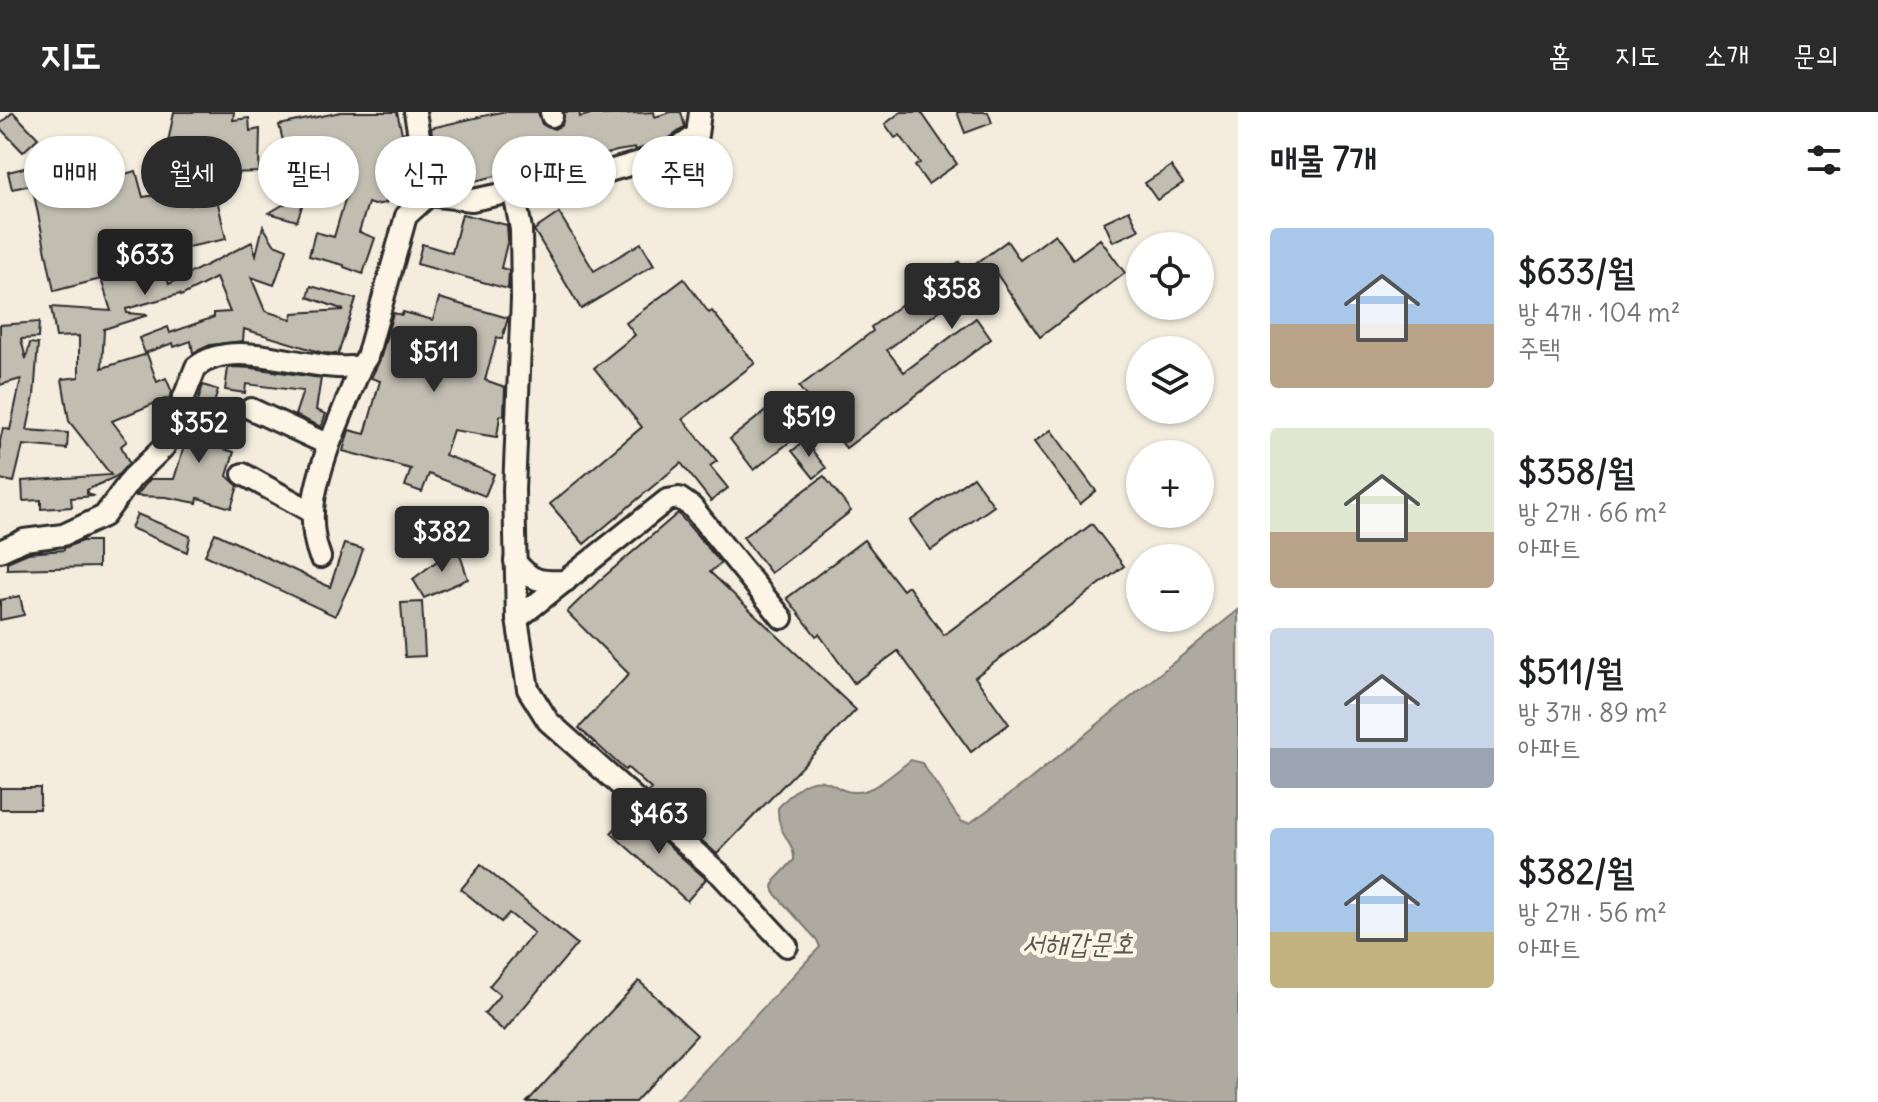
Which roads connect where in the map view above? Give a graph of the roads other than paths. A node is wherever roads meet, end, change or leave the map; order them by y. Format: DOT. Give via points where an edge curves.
graph roads {
  1 [pos="415,112"];
  2 [pos="700,112"];
  3 [pos="419,136"];
  4 [pos="616,169"];
  5 [pos="415,208"];
  6 [pos="517,208"];
  7 [pos="361,366"];
  8 [pos="251,409"];
  9 [pos="329,445"];
  10 [pos="243,474"];
  11 [pos="312,512"];
  12 [pos="0,551"];
  13 [pos="320,557"];
  14 [pos="515,561"];
  15 [pos="566,581"];
  16 [pos="782,618"];
  17 [pos="517,619"];
  18 [pos="787,946"];
  1 -- 3 [label="street"];
  2 -- 4 [label="street" via="697,135 671,153"];
  5 -- 7 [label="street" via="406,216"];
  6 -- 14 [label="street" via="522,299"];
  7 -- 9 [label="street"];
  7 -- 12 [label="street" via="235,354 206,359 196,367 164,447 104,516 63,535 24,540"];
  8 -- 9 [label="street"];
  9 -- 11 [label="street"];
  10 -- 11 [label="street"];
  11 -- 13 [label="street"];
  14 -- 15 [label="street" via="525,574 543,582"];
  14 -- 17 [label="street"];
  15 -- 16 [label="street" via="667,500 679,498 692,507"];
  15 -- 17 [label="street"];
  17 -- 18 [label="street" via="528,689 548,721 721,875"];
}
